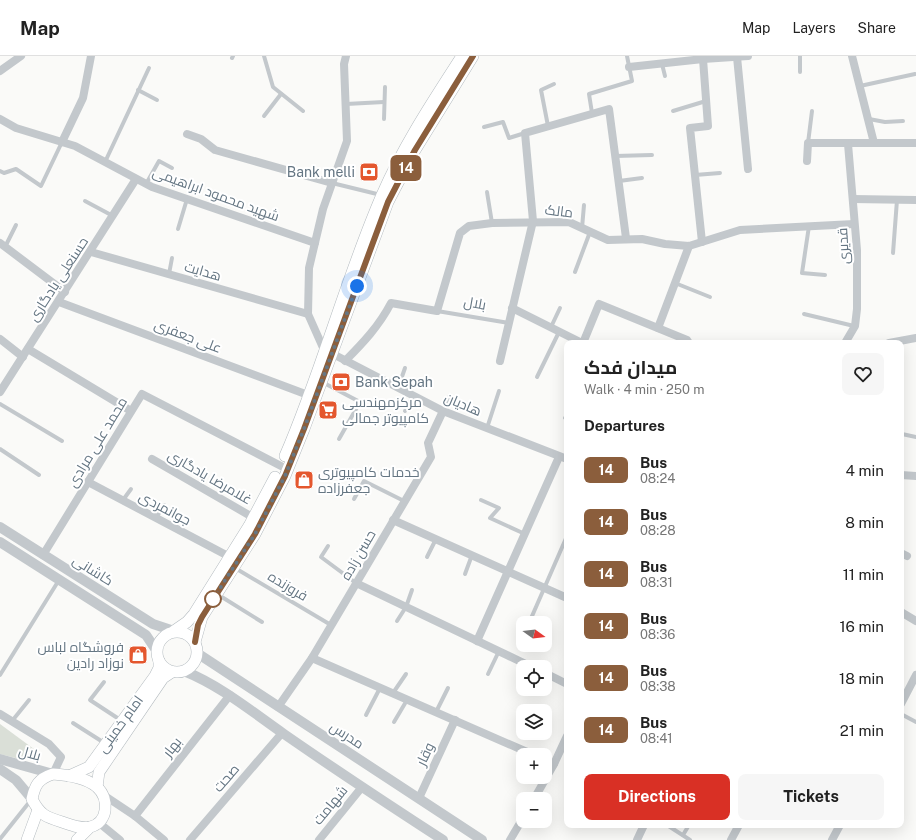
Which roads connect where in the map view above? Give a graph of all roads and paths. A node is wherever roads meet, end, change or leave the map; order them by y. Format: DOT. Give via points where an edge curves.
graph roads {
  1 [pos="21,56"];
  2 [pos="91,56"];
  3 [pos="264,56"];
  4 [pos="346,56"];
  5 [pos="462,56"];
  6 [pos="473,56"];
  7 [pos="627,56"];
  8 [pos="737,56"];
  9 [pos="748,56"];
  10 [pos="800,56"];
  11 [pos="852,56"];
  12 [pos="703,59"];
  13 [pos="662,64"];
  14 [pos="629,67"];
  15 [pos="149,68"];
  16 [pos="0,71"];
  17 [pos="800,72"];
  18 [pos="915,74"];
  19 [pos="665,76"];
  20 [pos="554,84"];
  21 [pos="385,86"];
  22 [pos="860,86"];
  23 [pos="138,90"];
  24 [pos="281,94"];
  25 [pos="157,100"];
  26 [pos="706,101"];
  27 [pos="384,102"];
  28 [pos="346,104"];
  29 [pos="303,111"];
  30 [pos="673,111"];
  31 [pos="812,111"];
  32 [pos="592,114"];
  33 [pos="264,116"];
  34 [pos="0,119"];
  35 [pos="384,119"];
  36 [pos="868,119"];
  37 [pos="903,121"];
  38 [pos="548,126"];
  39 [pos="484,127"];
  40 [pos="524,133"];
  41 [pos="187,134"];
  42 [pos="62,142"];
  43 [pos="808,143"];
  44 [pos="874,143"];
  45 [pos="916,143"];
  46 [pos="848,144"];
  47 [pos="652,155"];
  48 [pos="615,156"];
  49 [pos="807,160"];
  50 [pos="105,162"];
  51 [pos="172,168"];
  52 [pos="748,169"];
  53 [pos="0,171"];
  54 [pos="720,173"];
  55 [pos="695,175"];
  56 [pos="642,178"];
  57 [pos="136,179"];
  58 [pos="619,181"];
  59 [pos="332,183"];
  60 [pos="146,184"];
  61 [pos="487,192"];
  62 [pos="382,195"];
  63 [pos="853,199"];
  64 [pos="187,200"];
  65 [pos="897,200"];
  66 [pos="916,200"];
  67 [pos="85,201"];
  68 [pos="584,205"];
  69 [pos="113,216"];
  70 [pos="533,221"];
  71 [pos="492,223"];
  72 [pos="854,224"];
  73 [pos="16,225"];
  74 [pos="809,226"];
  75 [pos="582,228"];
  76 [pos="178,229"];
  77 [pos="590,231"];
  78 [pos="626,238"];
  79 [pos="702,242"];
  80 [pos="315,243"];
  81 [pos="3,245"];
  82 [pos="689,246"];
  83 [pos="91,252"];
  84 [pos="893,253"];
  85 [pos="172,258"];
  86 [pos="575,272"];
  87 [pos="168,274"];
  88 [pos="825,275"];
  89 [pos="675,283"];
  90 [pos="65,292"];
  91 [pos="710,297"];
  92 [pos="58,302"];
  93 [pos="512,308"];
  94 [pos="560,308"];
  95 [pos="437,311"];
  96 [pos="308,314"];
  97 [pos="804,314"];
  98 [pos="509,323"];
  99 [pos="855,326"];
  100 [pos="551,327"];
  101 [pos="658,328"];
  102 [pos="559,332"];
  103 [pos="916,338"];
  104 [pos="0,339"];
  105 [pos="576,340"];
  106 [pos="583,340"];
  107 [pos="687,340"];
  108 [pos="847,340"];
  109 [pos="904,341"];
  110 [pos="28,349"];
  111 [pos="328,352"];
  112 [pos="23,356"];
  113 [pos="345,361"];
  114 [pos="500,361"];
  115 [pos="405,368"];
  116 [pos="537,377"];
  117 [pos="321,381"];
  118 [pos="398,388"];
  119 [pos="499,391"];
  120 [pos="0,392"];
  121 [pos="308,395"];
  122 [pos="450,395"];
  123 [pos="413,396"];
  124 [pos="0,404"];
  125 [pos="131,411"];
  126 [pos="405,411"];
  127 [pos="443,411"];
  128 [pos="487,429"];
  129 [pos="904,434"];
  130 [pos="916,437"];
  131 [pos="339,439"];
  132 [pos="62,441"];
  133 [pos="0,450"];
  134 [pos="563,458"];
  135 [pos="152,459"];
  136 [pos="281,466"];
  137 [pos="39,475"];
  138 [pos="904,475"];
  139 [pos="916,476"];
  140 [pos="88,482"];
  141 [pos="131,489"];
  142 [pos="354,499"];
  143 [pos="123,500"];
  144 [pos="481,500"];
  145 [pos="404,501"];
  146 [pos="164,505"];
  147 [pos="156,518"];
  148 [pos="254,518"];
  149 [pos="393,520"];
  150 [pos="0,527"];
  151 [pos="525,534"];
  152 [pos="436,539"];
  153 [pos="0,542"];
  154 [pos="564,543"];
  155 [pos="328,546"];
  156 [pos="44,555"];
  157 [pos="427,556"];
  158 [pos="472,556"];
  159 [pos="232,562"];
  160 [pos="508,572"];
  161 [pos="465,574"];
  162 [pos="59,580"];
  163 [pos="356,583"];
  164 [pos="545,588"];
  165 [pos="412,590"];
  166 [pos="216,594"];
  167 [pos="564,597"];
  168 [pos="406,607"];
  169 [pos="904,614"];
  170 [pos="532,616"];
  171 [pos="397,621"];
  172 [pos="916,621"];
  173 [pos="262,622"];
  174 [pos="331,625"];
  175 [pos="174,631"];
  176 [pos="477,641"];
  177 [pos="196,648"];
  178 [pos="156,650"];
  179 [pos="499,651"];
  180 [pos="312,658"];
  181 [pos="518,660"];
  182 [pos="159,661"];
  183 [pos="184,671"];
  184 [pos="172,672"];
  185 [pos="406,674"];
  186 [pos="488,674"];
  187 [pos="0,675"];
  188 [pos="916,675"];
  189 [pos="552,676"];
  190 [pos="104,682"];
  191 [pos="564,682"];
  192 [pos="380,688"];
  193 [pos="448,688"];
  194 [pos="393,693"];
  195 [pos="230,695"];
  196 [pos="904,698"];
  197 [pos="408,699"];
  198 [pos="29,700"];
  199 [pos="278,707"];
  200 [pos="436,712"];
  201 [pos="0,714"];
  202 [pos="366,715"];
  203 [pos="904,716"];
  204 [pos="455,720"];
  205 [pos="12,721"];
  206 [pos="122,722"];
  207 [pos="394,722"];
  208 [pos="916,722"];
  209 [pos="73,724"];
  210 [pos="282,733"];
  211 [pos="564,742"];
  212 [pos="106,744"];
  213 [pos="518,748"];
  214 [pos="0,759"];
  215 [pos="554,764"];
  216 [pos="0,769"];
  217 [pos="53,774"];
  218 [pos="69,776"];
  219 [pos="97,787"];
  220 [pos="362,787"];
  221 [pos="538,792"];
  222 [pos="105,796"];
  223 [pos="419,798"];
  224 [pos="32,800"];
  225 [pos="38,810"];
  226 [pos="135,816"];
  227 [pos="94,824"];
  228 [pos="517,828"];
  229 [pos="643,828"];
  230 [pos="671,828"];
  231 [pos="687,828"];
  232 [pos="737,828"];
  233 [pos="838,828"];
  234 [pos="683,835"];
  235 [pos="436,838"];
  236 [pos="0,839"];
  237 [pos="27,840"];
  238 [pos="77,840"];
  239 [pos="120,840"];
  240 [pos="164,840"];
  241 [pos="190,840"];
  242 [pos="319,840"];
  243 [pos="482,840"];
  244 [pos="510,840"];
  245 [pos="637,840"];
  246 [pos="690,840"];
  247 [pos="731,840"];
  248 [pos="832,840"];
  1 -- 16 [label="street"];
  2 -- 42 [label="street" via="83,98"];
  3 -- 24 [label="lane" via="273,86"];
  4 -- 28 [label="street"];
  5 -- 62 [label="main road" via="406,145"];
  6 -- 111 [label="main road" via="415,150 388,202"];
  7 -- 14 [label="lane"];
  8 -- 9 [label="street"];
  8 -- 12 [label="street"];
  8 -- 52 [label="street"];
  10 -- 17 [label="lane"];
  11 -- 22 [label="street"];
  12 -- 13 [label="street"];
  12 -- 26 [label="street"];
  13 -- 14 [label="street"];
  13 -- 19 [label="lane"];
  14 -- 32 [label="lane" via="632,81 589,94"];
  15 -- 23 [label="lane"];
  18 -- 22 [label="lane"];
  20 -- 38 [label="lane" via="541,90"];
  21 -- 27 [label="lane"];
  22 -- 36 [label="street"];
  23 -- 25 [label="lane"];
  23 -- 50 [label="lane"];
  24 -- 29 [label="lane"];
  24 -- 33 [label="lane"];
  26 -- 30 [label="lane"];
  26 -- 55 [label="street" via="708,126 690,128"];
  27 -- 28 [label="lane"];
  27 -- 35 [label="lane"];
  28 -- 59 [label="street" via="347,142"];
  31 -- 43 [label="lane"];
  32 -- 38 [label="street"];
  32 -- 48 [label="street" via="608,109"];
  34 -- 42 [label="street, شهید محمود ابراهیمی" via="16,128"];
  36 -- 37 [label="lane" via="885,122"];
  36 -- 44 [label="street"];
  38 -- 40 [label="street"];
  39 -- 40 [label="lane" via="504,122 509,138"];
  40 -- 70 [label="street"];
  41 -- 59 [label="street" via="201,139 215,150"];
  42 -- 50 [label="street, شهید محمود ابراهیمی"];
  42 -- 53 [label="lane" via="41,186 16,168 4,173"];
  43 -- 46 [label="street"];
  43 -- 49 [label="street"];
  44 -- 45 [label="street"];
  44 -- 46 [label="street"];
  46 -- 63 [label="street, قدیری"];
  47 -- 48 [label="lane"];
  48 -- 58 [label="street"];
  50 -- 57 [label="street, شهید محمود ابراهیمی"];
  51 -- 60 [label="lane" via="159,161"];
  54 -- 55 [label="lane"];
  55 -- 79 [label="street"];
  56 -- 58 [label="lane"];
  57 -- 60 [label="street, شهید محمود ابراهیمی"];
  57 -- 69 [label="street, حسنعلی یادگاری"];
  58 -- 78 [label="street"];
  59 -- 62 [label="lane"];
  59 -- 80 [label="street"];
  60 -- 64 [label="street, شهید محمود ابراهیمی"];
  61 -- 71 [label="lane"];
  62 -- 111 [label="main road" via="342,297"];
  63 -- 65 [label="street"];
  63 -- 72 [label="street, قدیری"];
  64 -- 76 [label="lane"];
  64 -- 80 [label="street, شهید محمود ابراهیمی"];
  65 -- 66 [label="street"];
  65 -- 84 [label="lane"];
  67 -- 69 [label="lane"];
  68 -- 75 [label="lane"];
  69 -- 83 [label="street, حسنعلی یادگاری"];
  70 -- 71 [label="street, مالک"];
  70 -- 75 [label="street, مالک" via="569,222"];
  70 -- 93 [label="street"];
  71 -- 95 [label="street, مالک" via="469,226 460,233"];
  72 -- 74 [label="street, مالک"];
  72 -- 99 [label="street, قدیری" via="857,250"];
  73 -- 81 [label="lane"];
  74 -- 79 [label="street, مالک" via="740,230"];
  74 -- 88 [label="lane" via="802,273"];
  75 -- 77 [label="street, مالک"];
  77 -- 78 [label="street, مالک" via="608,240"];
  77 -- 86 [label="lane"];
  78 -- 82 [label="street, مالک"];
  79 -- 82 [label="street, مالک"];
  80 -- 96 [label="street" via="309,268"];
  81 -- 90 [label="street"];
  82 -- 89 [label="street"];
  83 -- 87 [label="street, هدایت"];
  83 -- 90 [label="street, حسنعلی یادگاری"];
  85 -- 87 [label="lane"];
  87 -- 96 [label="street, هدایت"];
  89 -- 91 [label="lane"];
  89 -- 101 [label="street"];
  90 -- 92 [label="street, حسنعلی یادگاری"];
  92 -- 110 [label="street, حسنعلی یادگاری"];
  92 -- 121 [label="street, علی جعفری"];
  93 -- 98 [label="street"];
  93 -- 100 [label="street"];
  94 -- 100 [label="lane"];
  95 -- 98 [label="lane, بلال"];
  95 -- 113 [label="street" via="391,303 367,340"];
  96 -- 111 [label="street"];
  97 -- 99 [label="lane"];
  98 -- 114 [label="street"];
  99 -- 108 [label="street, قدیری"];
  100 -- 102 [label="street"];
  101 -- 106 [label="street" via="599,304"];
  101 -- 107 [label="street"];
  102 -- 105 [label="street"];
  102 -- 116 [label="lane"];
  103 -- 109 [label="street"];
  104 -- 112 [label="street"];
  110 -- 112 [label="street, حسنعلی یادگاری"];
  110 -- 125 [label="street"];
  111 -- 113 [label="street, هادیان"];
  111 -- 117 [label="main road"];
  111 -- 121 [label="main road"];
  112 -- 120 [label="street, حسنعلی یادگاری"];
  113 -- 118 [label="street, هادیان"];
  115 -- 118 [label="lane"];
  117 -- 131 [label="lane" via="360,402"];
  117 -- 159 [label="main road" via="285,476 255,534"];
  118 -- 123 [label="street, هادیان"];
  119 -- 128 [label="lane"];
  121 -- 136 [label="main road"];
  122 -- 127 [label="lane"];
  123 -- 126 [label="lane"];
  123 -- 127 [label="street, هادیان"];
  124 -- 132 [label="lane"];
  125 -- 136 [label="street, محمد علی مرادی" via="142,394"];
  125 -- 140 [label="street, محمد علی مرادی"];
  127 -- 128 [label="street, هادیان"];
  127 -- 145 [label="street, حسن زاده" via="428,443 430,456"];
  128 -- 134 [label="street, هادیان"];
  129 -- 130 [label="lane"];
  133 -- 137 [label="lane"];
  134 -- 151 [label="street"];
  135 -- 148 [label="street, غلامرضا یادگاری"];
  136 -- 148 [label="main road"];
  138 -- 139 [label="street"];
  140 -- 143 [label="street, جوانمردی"];
  140 -- 156 [label="street, محمد علی مرادی"];
  141 -- 143 [label="lane"];
  142 -- 145 [label="lane" via="364,481"];
  143 -- 147 [label="street, جوانمردی"];
  144 -- 151 [label="lane" via="499,508 490,518"];
  145 -- 149 [label="street, حسن زاده"];
  146 -- 147 [label="lane"];
  147 -- 159 [label="street, جوانمردی"];
  148 -- 159 [label="main road"];
  149 -- 152 [label="street"];
  149 -- 163 [label="street, حسن زاده"];
  150 -- 156 [label="street, کاشانی"];
  151 -- 160 [label="street"];
  152 -- 157 [label="lane"];
  152 -- 158 [label="street"];
  153 -- 162 [label="street, کاشانی"];
  154 -- 164 [label="lane"];
  155 -- 163 [label="lane" via="321,557"];
  156 -- 175 [label="street, کاشانی" via="153,624"];
  158 -- 160 [label="street"];
  158 -- 161 [label="lane"];
  159 -- 166 [label="main road"];
  159 -- 174 [label="lane, فروزنده"];
  159 -- 175 [label="main road" via="194,614"];
  160 -- 164 [label="street"];
  160 -- 176 [label="street"];
  162 -- 178 [label="street, کاشانی" via="146,635"];
  162 -- 187 [label="lane"];
  163 -- 168 [label="street"];
  163 -- 174 [label="street, حسن زاده"];
  164 -- 167 [label="street"];
  164 -- 170 [label="lane"];
  165 -- 168 [label="lane"];
  166 -- 173 [label="lane"];
  166 -- 177 [label="main road" via="198,625"];
  168 -- 171 [label="lane"];
  168 -- 176 [label="street"];
  169 -- 172 [label="street"];
  174 -- 180 [label="street, حسن زاده"];
  175 -- 177 [label="main road" via="188,634"];
  175 -- 178 [label="main road" via="160,639"];
  176 -- 179 [label="street"];
  177 -- 183 [label="main road" via="195,661"];
  177 -- 199 [label="street, مدرس"];
  178 -- 182 [label="main road"];
  179 -- 181 [label="street"];
  179 -- 186 [label="lane"];
  180 -- 192 [label="street"];
  180 -- 199 [label="street, حسن زاده"];
  182 -- 184 [label="main road"];
  182 -- 206 [label="main road, امام خمینی" via="159,668"];
  183 -- 184 [label="main road"];
  183 -- 195 [label="street" via="204,679"];
  184 -- 219 [label="main road, امام خمینی" via="163,678 99,772"];
  185 -- 194 [label="lane"];
  188 -- 196 [label="street"];
  189 -- 191 [label="street"];
  190 -- 206 [label="lane" via="90,700"];
  192 -- 194 [label="street"];
  192 -- 202 [label="lane"];
  193 -- 200 [label="lane"];
  194 -- 197 [label="street"];
  195 -- 210 [label="street"];
  195 -- 226 [label="street, بهار"];
  197 -- 200 [label="street"];
  197 -- 207 [label="lane"];
  198 -- 205 [label="lane"];
  199 -- 223 [label="street, مدرس"];
  200 -- 204 [label="street"];
  201 -- 205 [label="street"];
  203 -- 208 [label="lane"];
  204 -- 213 [label="street"];
  204 -- 223 [label="street, وقار"];
  205 -- 217 [label="street" via="49,744 61,757"];
  206 -- 212 [label="main road, امام خمینی"];
  209 -- 212 [label="lane"];
  210 -- 220 [label="street"];
  210 -- 241 [label="street, صحت"];
  211 -- 215 [label="street"];
  212 -- 218 [label="main road, امام خمینی" via="89,767"];
  214 -- 217 [label="street, بلال"];
  215 -- 221 [label="street"];
  216 -- 224 [label="street, بلال" via="16,780"];
  217 -- 218 [label="main road"];
  217 -- 224 [label="main road" via="41,778 34,786"];
  218 -- 219 [label="main road"];
  219 -- 222 [label="main road"];
  220 -- 235 [label="street"];
  220 -- 242 [label="street, شهامت"];
  222 -- 226 [label="street"];
  222 -- 227 [label="main road" via="105,809"];
  223 -- 243 [label="street, مدرس"];
  224 -- 225 [label="main road"];
  224 -- 236 [label="lane"];
  225 -- 227 [label="main road" via="54,820 78,827"];
  225 -- 237 [label="main road"];
  226 -- 240 [label="street"];
  227 -- 238 [label="main road"];
  227 -- 239 [label="street"];
  228 -- 244 [label="street"];
  229 -- 245 [label="street"];
  230 -- 234 [label="lane"];
  231 -- 234 [label="lane"];
  232 -- 247 [label="street"];
  233 -- 248 [label="street"];
  234 -- 246 [label="lane"];
}
